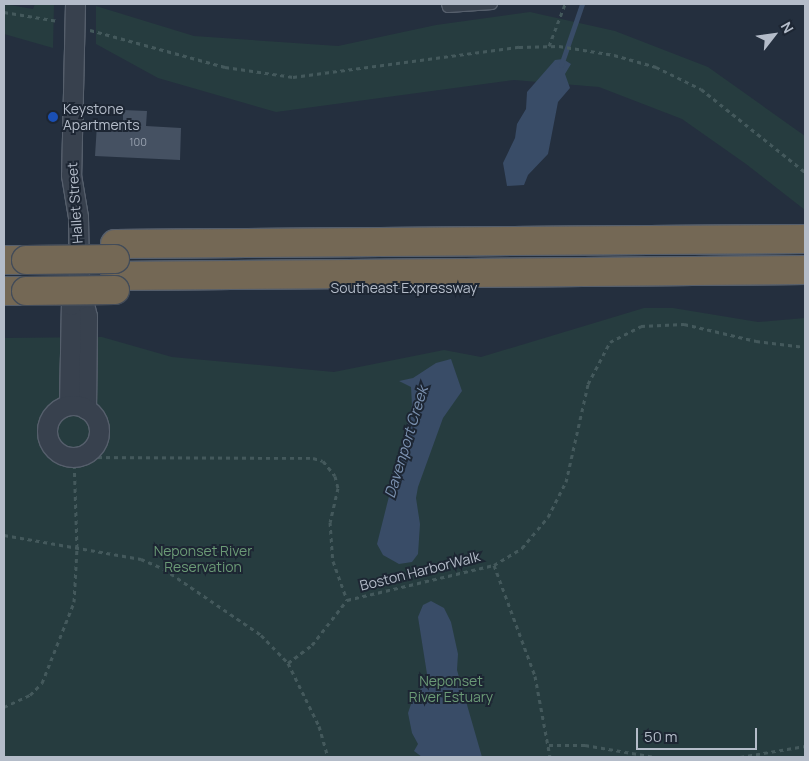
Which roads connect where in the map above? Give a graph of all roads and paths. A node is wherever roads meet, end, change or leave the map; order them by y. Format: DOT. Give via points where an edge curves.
graph roads {
  1 [pos="75,4"];
  2 [pos="447,4"];
  3 [pos="492,4"];
  4 [pos="565,4"];
  5 [pos="4,12"];
  6 [pos="57,21"];
  7 [pos="94,31"];
  8 [pos="549,46"];
  9 [pos="805,172"];
  10 [pos="805,239"];
  11 [pos="805,254"];
  12 [pos="115,267"];
  13 [pos="15,268"];
  14 [pos="805,270"];
  15 [pos="805,285"];
  16 [pos="805,347"];
  17 [pos="77,407"];
  18 [pos="74,457"];
  19 [pos="4,535"];
  20 [pos="77,548"];
  21 [pos="494,564"];
  22 [pos="347,600"];
  23 [pos="288,663"];
  24 [pos="4,706"];
  25 [pos="549,745"];
  26 [pos="805,746"];
  27 [pos="328,757"];
  28 [pos="550,757"];
  29 [pos="655,757"];
  30 [pos="740,757"];
  1 -- 17 [label="street, Hallet Street" via="71,175 78,217 79,282 87,316"];
  2 -- 3 [label="lane" via="448,7"];
  4 -- 8 [label="path"];
  5 -- 6 [label="path"];
  7 -- 8 [label="path" via="226,67 293,77 478,50"];
  8 -- 9 [label="path" via="633,60 687,81 726,105"];
  10 -- 12 [label="highway, Southeast Expressway"];
  11 -- 12 [label="highway"];
  12 -- 13 [label="highway, Southeast Expressway, bridge"];
  12 -- 13 [label="highway, Southeast Expressway"];
  12 -- 14 [label="highway"];
  12 -- 15 [label="highway, Southeast Expressway"];
  16 -- 21 [label="path, Boston HarborWalk" via="756,341 677,324 640,326 610,342 588,384 566,482 548,517 522,548"];
  17 -- 18 [label="street, Hallet Street" via="97,421 98,438 89,452"];
  17 -- 18 [label="street" via="50,418 47,432 55,450"];
  18 -- 20 [label="path"];
  18 -- 22 [label="path" via="313,458 323,461 335,476 338,488 330,522 333,561"];
  19 -- 20 [label="path"];
  20 -- 23 [label="path" via="141,559 164,568 261,635"];
  20 -- 24 [label="path" via="74,602 47,675 30,695"];
  21 -- 22 [label="path, Boston HarborWalk"];
  21 -- 25 [label="path, Boston HarborWalk" via="535,676"];
  22 -- 23 [label="path, Boston HarborWalk" via="312,645"];
  23 -- 27 [label="path" via="319,726"];
  25 -- 28 [label="path, Boston HarborWalk"];
  25 -- 29 [label="path" via="585,745"];
  26 -- 30 [label="path"];
}
